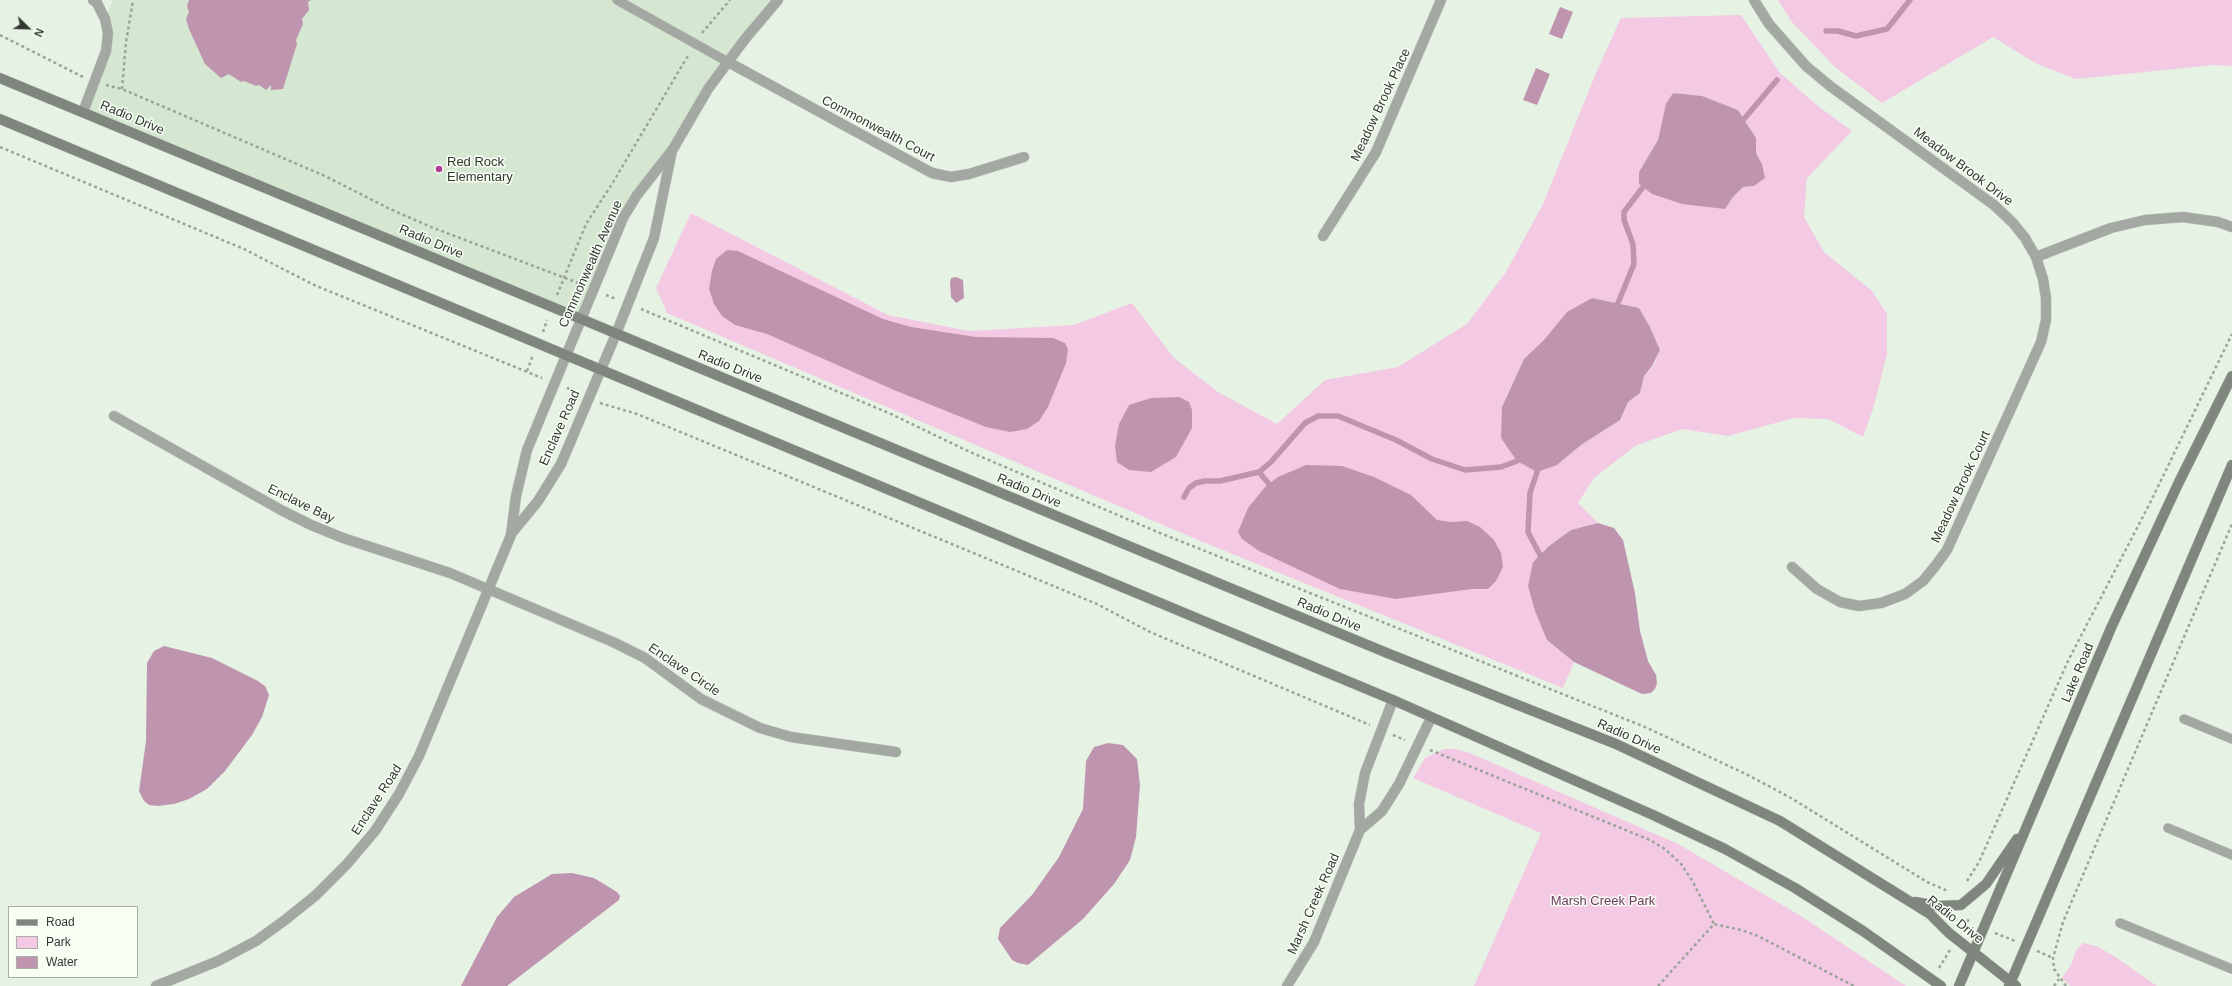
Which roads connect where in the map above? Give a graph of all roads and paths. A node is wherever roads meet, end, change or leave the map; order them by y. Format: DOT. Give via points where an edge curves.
graph roads {
  1 [pos="93,0"];
  2 [pos="134,0"];
  3 [pos="617,0"];
  4 [pos="730,0"];
  5 [pos="778,0"];
  6 [pos="1441,0"];
  7 [pos="1754,0"];
  8 [pos="708,25"];
  9 [pos="0,35"];
  10 [pos="684,62"];
  11 [pos="728,62"];
  12 [pos="78,74"];
  13 [pos="0,78"];
  14 [pos="83,112"];
  15 [pos="0,119"];
  16 [pos="0,147"];
  17 [pos="673,149"];
  18 [pos="1024,157"];
  19 [pos="2232,227"];
  20 [pos="1323,236"];
  21 [pos="2036,257"];
  22 [pos="564,277"];
  23 [pos="552,307"];
  24 [pos="648,312"];
  25 [pos="580,318"];
  26 [pos="616,334"];
  27 [pos="2232,334"];
  28 [pos="538,343"];
  29 [pos="566,354"];
  30 [pos="600,369"];
  31 [pos="2232,376"];
  32 [pos="607,406"];
  33 [pos="114,416"];
  34 [pos="2232,465"];
  35 [pos="2232,524"];
  36 [pos="511,535"];
  37 [pos="1792,567"];
  38 [pos="489,589"];
  39 [pos="1393,700"];
  40 [pos="1431,718"];
  41 [pos="2184,719"];
  42 [pos="1381,729"];
  43 [pos="2232,739"];
  44 [pos="1417,746"];
  45 [pos="896,752"];
  46 [pos="2031,819"];
  47 [pos="2168,828"];
  48 [pos="1360,830"];
  49 [pos="2232,855"];
  50 [pos="1966,882"];
  51 [pos="1951,892"];
  52 [pos="1909,901"];
  53 [pos="1969,919"];
  54 [pos="2120,923"];
  55 [pos="1714,924"];
  56 [pos="1984,927"];
  57 [pos="2026,946"];
  58 [pos="1974,952"];
  59 [pos="2053,958"];
  60 [pos="2232,969"];
  61 [pos="2059,979"];
  62 [pos="2012,984"];
  63 [pos="156,986"];
  64 [pos="1287,986"];
  65 [pos="1658,986"];
  66 [pos="1854,986"];
  67 [pos="1941,986"];
  68 [pos="1959,986"];
  69 [pos="2054,986"];
  70 [pos="2066,986"];
  1 -- 14 [label="street" via="105,19 108,33 106,51"];
  2 -- 22 [label="path" via="128,27 122,89 325,176 431,227"];
  3 -- 11 [label="lane"];
  4 -- 8 [label="path"];
  5 -- 11 [label="street, Commonwealth Avenue"];
  6 -- 20 [label="street, Meadow Brook Place" via="1376,152"];
  7 -- 21 [label="street, Meadow Brook Drive" via="1769,24 1806,66 1994,205 2013,223"];
  9 -- 12 [label="path"];
  10 -- 22 [label="path" via="586,224"];
  11 -- 17 [label="street, Commonwealth Avenue" via="708,89"];
  11 -- 18 [label="street, Commonwealth Court" via="932,173 963,175"];
  13 -- 14 [label="main road, Radio Drive"];
  14 -- 23 [label="main road, Radio Drive"];
  15 -- 28 [label="main road"];
  16 -- 28 [label="path" via="244,249 314,285 526,371"];
  17 -- 25 [label="street, Commonwealth Avenue" via="637,194 623,218"];
  17 -- 26 [label="street, Commonwealth Avenue" via="654,238"];
  19 -- 21 [label="street" via="2218,222 2183,217 2145,220 2111,228"];
  21 -- 37 [label="street, Meadow Brook Court" via="2046,298 2046,320 2041,342 1947,550 1936,565 1922,581 1905,594 1881,603 1860,606 1834,599 1817,589"];
  22 -- 23 [label="path"];
  23 -- 25 [label="main road, Radio Drive"];
  23 -- 28 [label="path"];
  24 -- 51 [label="path" via="892,414 970,452 1160,534 1645,727 1791,798 1928,882"];
  25 -- 26 [label="main road, Radio Drive"];
  25 -- 29 [label="street, Commonwealth Avenue"];
  26 -- 30 [label="street, Commonwealth Avenue"];
  26 -- 52 [label="main road, Radio Drive" via="1387,653 1616,744 1780,821"];
  27 -- 50 [label="path" via="2150,503 2068,661 1979,862"];
  28 -- 29 [label="main road"];
  29 -- 30 [label="main road"];
  29 -- 36 [label="street, Enclave Road" via="527,450 516,496"];
  30 -- 36 [label="street, Enclave Road" via="561,464 538,501"];
  30 -- 39 [label="main road"];
  31 -- 46 [label="main road, Lake Road" via="2111,628"];
  32 -- 42 [label="path" via="636,414 1096,604 1150,632"];
  33 -- 38 [label="street, Enclave Bay" via="311,525 425,563"];
  34 -- 57 [label="main road"];
  35 -- 59 [label="path" via="2063,922"];
  36 -- 38 [label="street, Enclave Road"];
  38 -- 45 [label="street, Enclave Circle" via="644,658 701,699 760,728 791,737"];
  38 -- 63 [label="street, Enclave Road" via="420,756 379,825 347,864 315,896 256,941 218,961"];
  39 -- 40 [label="main road"];
  39 -- 42 [label="street, Marsh Creek Road"];
  40 -- 44 [label="street, Marsh Creek Road"];
  40 -- 67 [label="main road" via="1725,849 1828,909"];
  41 -- 43 [label="lane"];
  42 -- 44 [label="path"];
  42 -- 48 [label="street, Marsh Creek Road" via="1365,773"];
  44 -- 48 [label="street, Marsh Creek Road" via="1399,784 1382,811"];
  44 -- 55 [label="path" via="1443,754 1650,840 1665,849 1681,864"];
  46 -- 52 [label="main road" via="1986,884 1961,905 1938,906"];
  46 -- 56 [label="main road, Lake Road"];
  47 -- 49 [label="lane"];
  48 -- 64 [label="street, Marsh Creek Road" via="1314,942"];
  52 -- 58 [label="main road, Radio Drive" via="1930,914"];
  53 -- 56 [label="path"];
  54 -- 60 [label="lane"];
  55 -- 65 [label="path"];
  55 -- 66 [label="path" via="1758,936"];
  56 -- 57 [label="path"];
  56 -- 58 [label="main road, Lake Road"];
  57 -- 59 [label="path"];
  57 -- 62 [label="main road"];
  58 -- 62 [label="main road, Radio Drive"];
  58 -- 68 [label="main road, Lake Road"];
  59 -- 61 [label="path" via="2054,969"];
  61 -- 69 [label="path"];
  61 -- 70 [label="path"];
}
